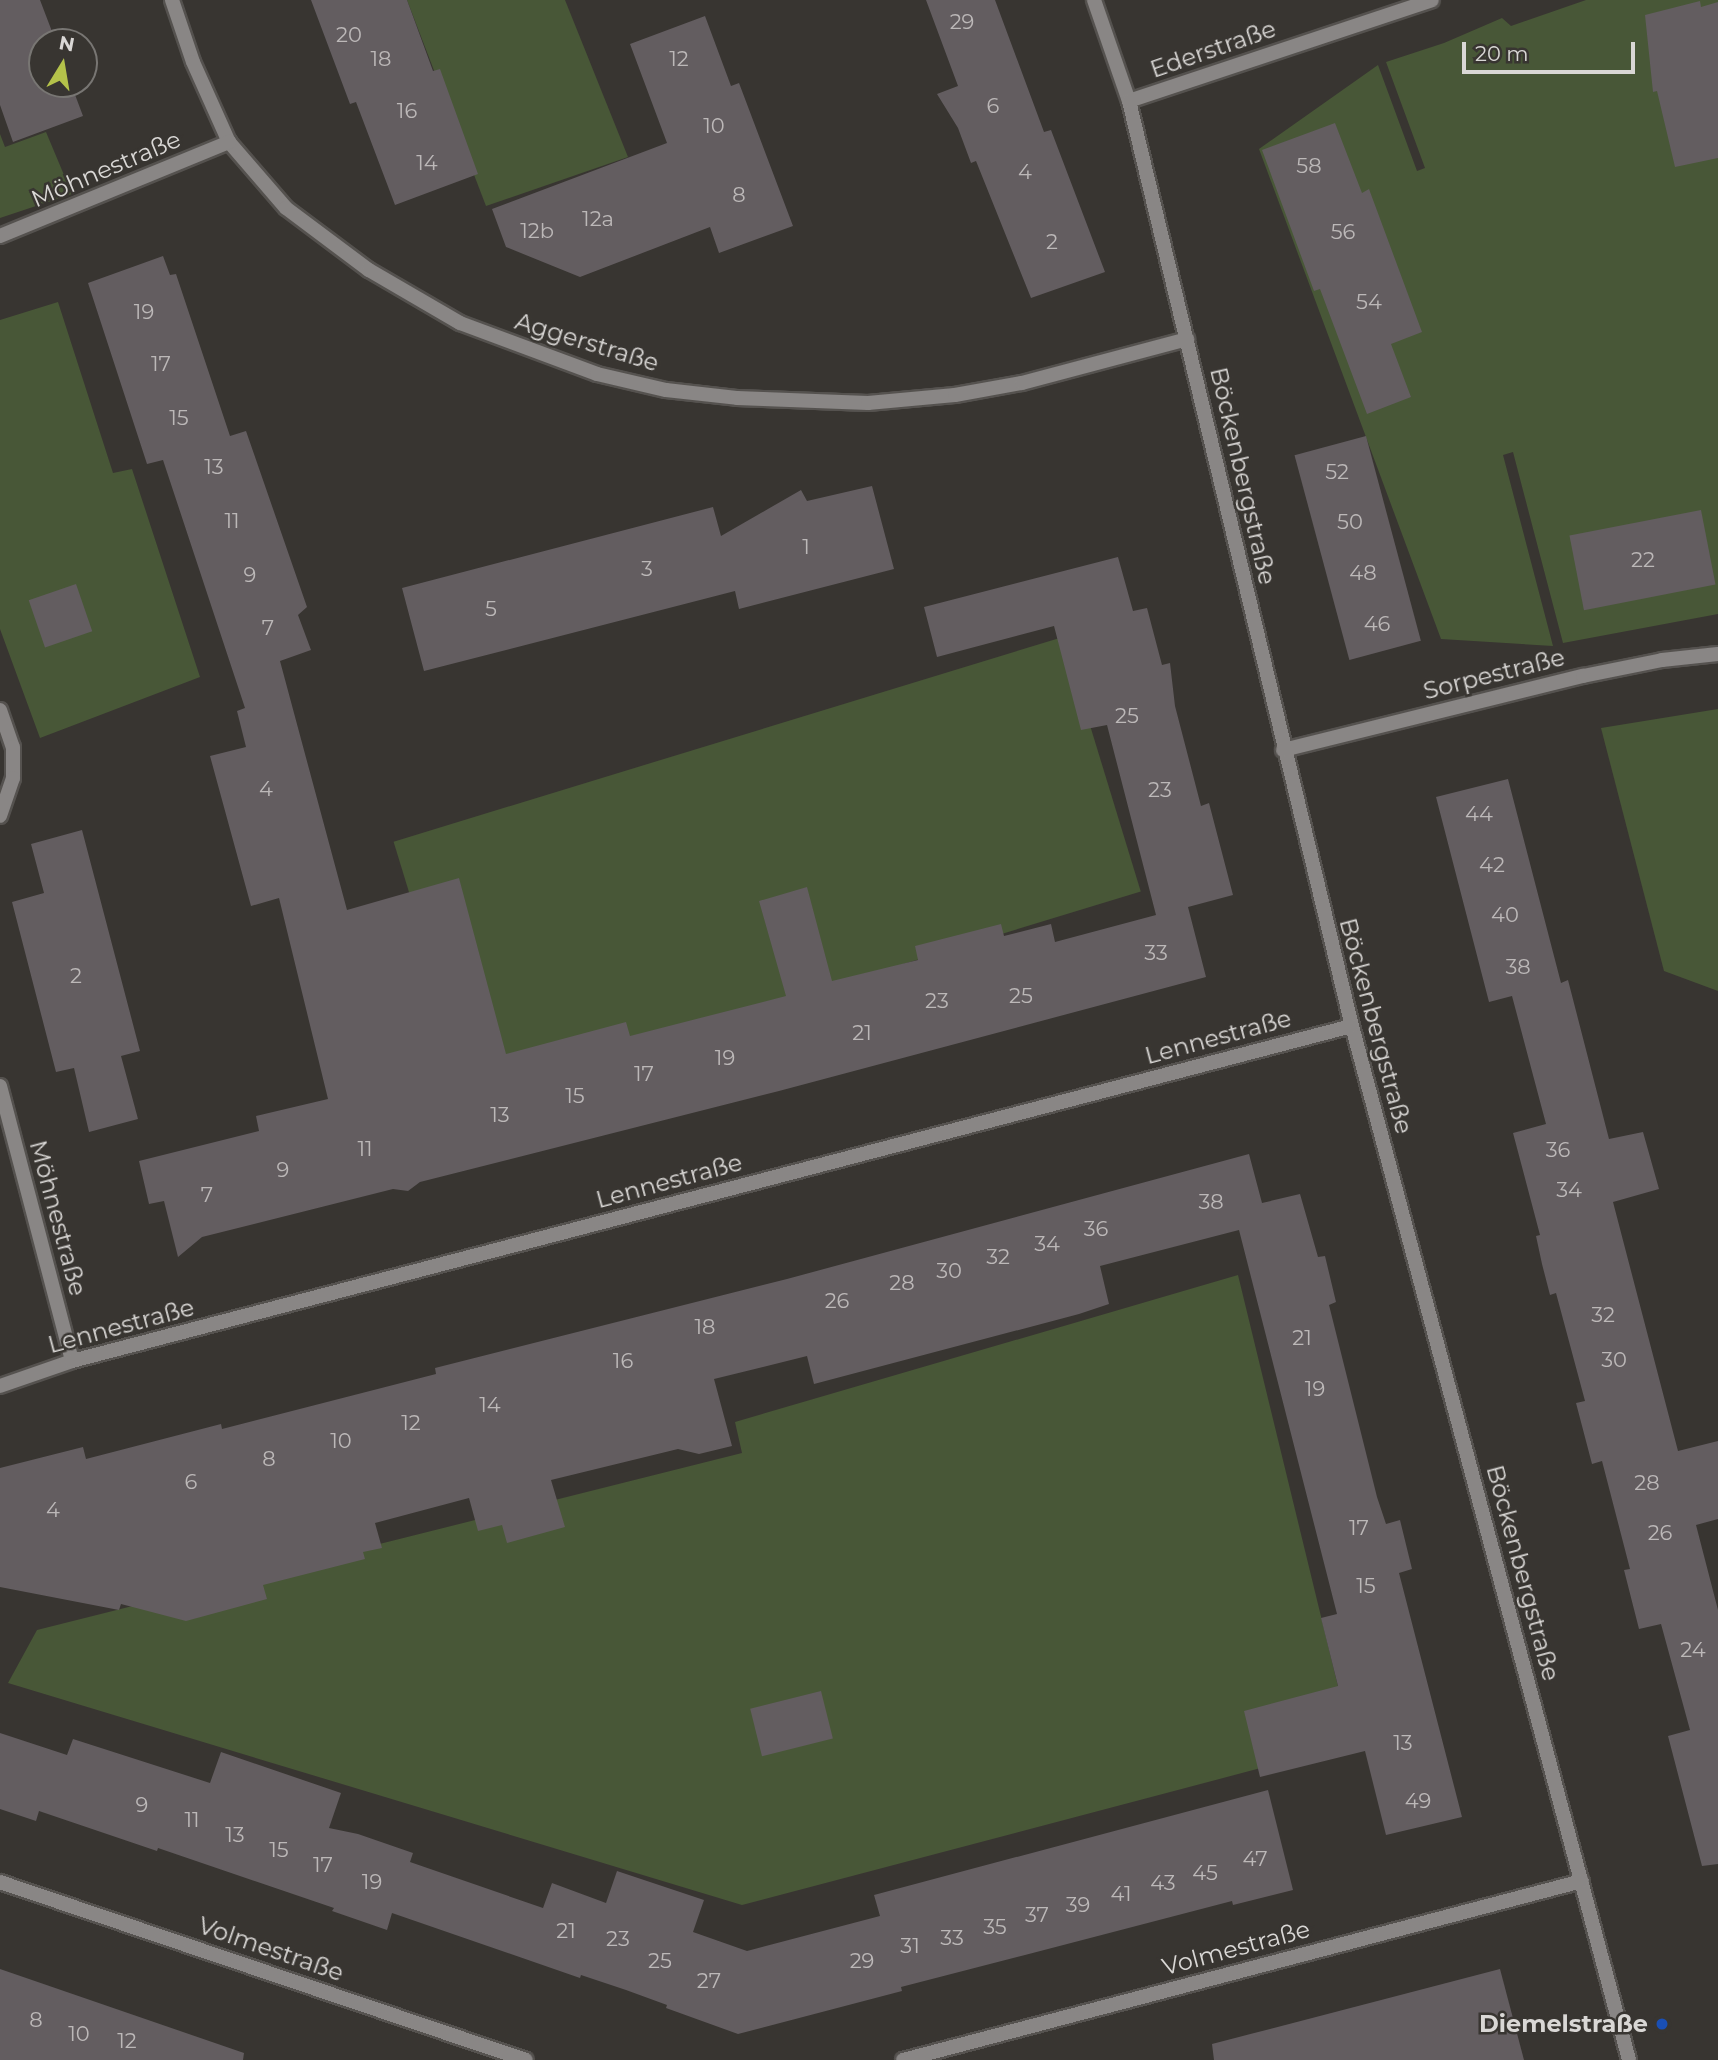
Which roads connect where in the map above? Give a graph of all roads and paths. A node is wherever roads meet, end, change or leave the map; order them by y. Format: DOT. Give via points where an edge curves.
graph roads {
  1 [pos="172,0"];
  2 [pos="1094,0"];
  3 [pos="1432,0"];
  4 [pos="1129,102"];
  5 [pos="229,142"];
  6 [pos="0,236"];
  7 [pos="1187,339"];
  8 [pos="1718,653"];
  9 [pos="0,710"];
  10 [pos="1283,750"];
  11 [pos="0,816"];
  12 [pos="1352,1026"];
  13 [pos="0,1086"];
  14 [pos="72,1361"];
  15 [pos="0,1386"];
  16 [pos="1582,1881"];
  17 [pos="0,1882"];
  18 [pos="526,2060"];
  19 [pos="903,2060"];
  20 [pos="1629,2060"];
  1 -- 5 [label="street, Aggerstraße" via="193,62"];
  2 -- 4 [label="street, Böckenbergstraße"];
  3 -- 4 [label="street, Ederstraße"];
  4 -- 7 [label="street, Böckenbergstraße"];
  5 -- 6 [label="street, Möhnestraße"];
  5 -- 7 [label="street, Aggerstraße" via="286,208 369,270 460,323 597,374 666,390 802,402 868,403 955,395 1022,383"];
  7 -- 10 [label="street, Böckenbergstraße"];
  8 -- 10 [label="street, Sorpestraße" via="1583,676"];
  9 -- 11 [label="street" via="13,747 13,778"];
  10 -- 12 [label="street, Böckenbergstraße"];
  12 -- 14 [label="street, Lennestraße"];
  12 -- 16 [label="street, Böckenbergstraße"];
  13 -- 14 [label="street, Möhnestraße"];
  14 -- 15 [label="street, Lennestraße"];
  16 -- 19 [label="street, Volmestraße"];
  16 -- 20 [label="street, Böckenbergstraße"];
  17 -- 18 [label="street, Volmestraße"];
}
